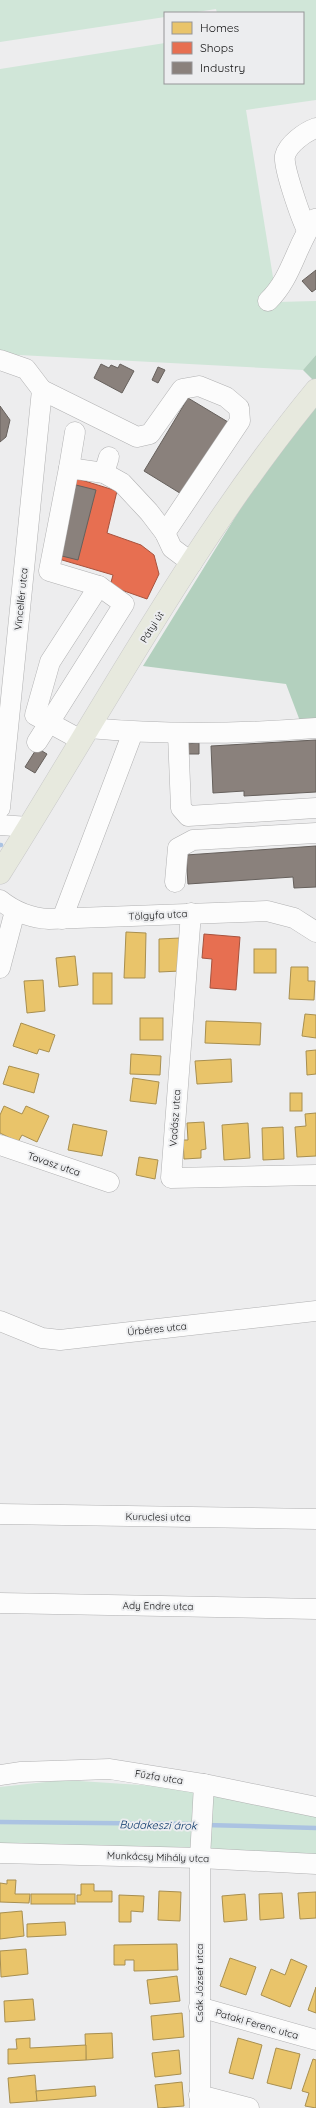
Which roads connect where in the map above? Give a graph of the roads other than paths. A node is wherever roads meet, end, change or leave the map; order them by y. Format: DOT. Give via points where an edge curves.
graph roads {
  1 [pos="316,128"];
  2 [pos="311,223"];
  3 [pos="268,301"];
  4 [pos="0,360"];
  5 [pos="42,390"];
  6 [pos="316,390"];
  7 [pos="75,432"];
  8 [pos="69,468"];
  9 [pos="165,533"];
  10 [pos="192,563"];
  11 [pos="99,586"];
  12 [pos="50,722"];
  13 [pos="316,728"];
  14 [pos="133,732"];
  15 [pos="85,734"];
  16 [pos="178,734"];
  17 [pos="37,742"];
  18 [pos="0,808"];
  19 [pos="316,808"];
  20 [pos="0,825"];
  21 [pos="29,827"];
  22 [pos="316,833"];
  23 [pos="0,873"];
  24 [pos="175,882"];
  25 [pos="8,906"];
  26 [pos="191,913"];
  27 [pos="62,919"];
  28 [pos="314,928"];
  29 [pos="0,968"];
  30 [pos="0,1145"];
  31 [pos="316,1175"];
  32 [pos="109,1182"];
  33 [pos="316,1311"];
  34 [pos="0,1321"];
  35 [pos="0,1514"];
  36 [pos="316,1519"];
  37 [pos="0,1603"];
  38 [pos="316,1609"];
  39 [pos="0,1775"];
  40 [pos="204,1784"];
  41 [pos="316,1807"];
  42 [pos="0,1853"];
  43 [pos="200,1858"];
  44 [pos="316,1864"];
  45 [pos="199,2007"];
  46 [pos="316,2040"];
  47 [pos="200,2102"];
  48 [pos="249,2108"];
  1 -- 2 [label="street" via="309,130 290,146 285,157 298,210"];
  2 -- 3 [label="street" via="285,280"];
  4 -- 5 [label="street" via="26,369"];
  5 -- 9 [label="street" via="137,437 150,434 182,389 199,386 226,397 239,408 240,422"];
  5 -- 18 [label="street, Vincellér utca"];
  6 -- 10 [label="main road, Pátyi út" via="249,476"];
  7 -- 8 [label="street"];
  8 -- 9 [label="street" via="106,465"];
  8 -- 11 [label="street" via="49,571"];
  9 -- 10 [label="street" via="172,548"];
  10 -- 15 [label="main road, Pátyi út"];
  11 -- 12 [label="street" via="50,662 35,715"];
  11 -- 12 [label="street" via="124,604"];
  12 -- 15 [label="street"];
  12 -- 17 [label="street"];
  13 -- 16 [label="street"];
  14 -- 15 [label="street"];
  14 -- 16 [label="street"];
  14 -- 27 [label="street"];
  15 -- 21 [label="main road, Pátyi út"];
  16 -- 19 [label="street" via="181,808 188,816"];
  20 -- 21 [label="street"];
  21 -- 23 [label="main road, Pátyi út"];
  22 -- 24 [label="street" via="193,840 178,848"];
  25 -- 27 [label="street, Tölgyfa utca" via="40,919"];
  25 -- 29 [label="street"];
  26 -- 27 [label="street, Tölgyfa utca"];
  26 -- 28 [label="street, Tölgyfa utca" via="273,912 294,918"];
  26 -- 31 [label="street, Vadász utca" via="171,1178"];
  30 -- 32 [label="street, Tavasz utca"];
  33 -- 34 [label="street, Úrbéres utca" via="60,1340 42,1338"];
  35 -- 36 [label="street, Kuruclesi utca"];
  37 -- 38 [label="street, Ady Endre utca"];
  39 -- 40 [label="street, Fűzfa utca" via="110,1769"];
  40 -- 41 [label="street, Fűzfa utca"];
  40 -- 43 [label="street, Csák József utca"];
  42 -- 43 [label="street, Munkácsy Mihály utca"];
  43 -- 44 [label="street, Munkácsy Mihály utca"];
  43 -- 45 [label="street, Csák József utca"];
  45 -- 46 [label="street, Pataki Ferenc utca"];
  45 -- 47 [label="street, Csák József utca"];
  47 -- 48 [label="street"];
}
